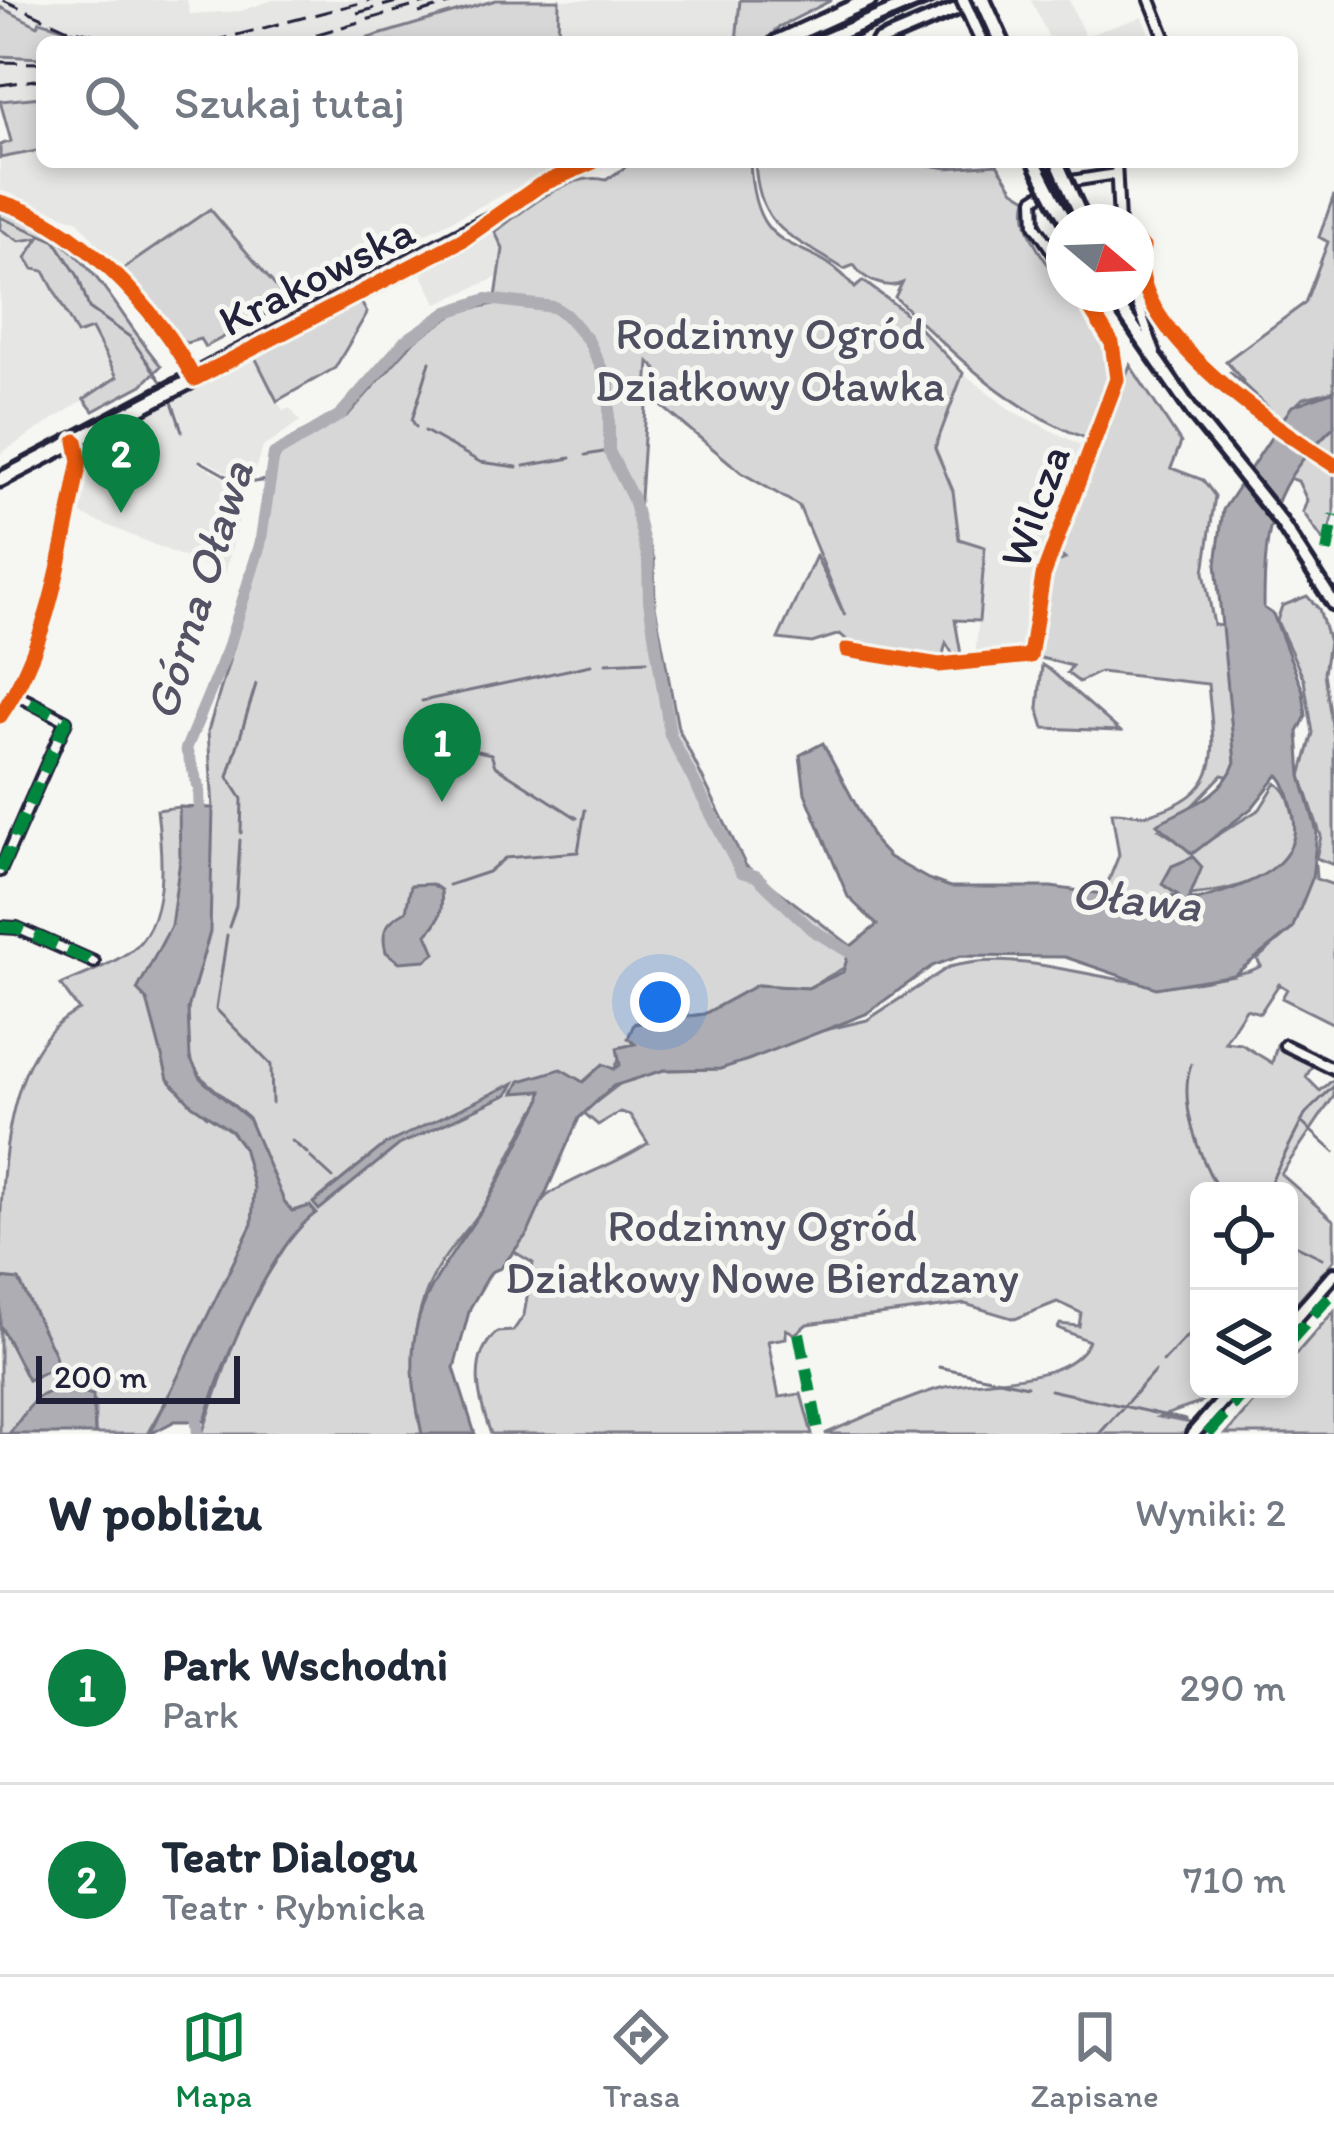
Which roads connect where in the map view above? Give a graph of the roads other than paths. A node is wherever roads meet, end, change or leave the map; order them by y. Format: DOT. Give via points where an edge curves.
graph roads {
  1 [pos="918,0"];
  2 [pos="963,0"];
  3 [pos="980,0"];
  4 [pos="1150,0"];
  5 [pos="864,2"];
  6 [pos="915,27"];
  7 [pos="790,36"];
  8 [pos="839,36"];
  9 [pos="893,36"];
  10 [pos="906,36"];
  11 [pos="979,36"];
  12 [pos="999,36"];
  13 [pos="1165,36"];
  14 [pos="579,168"];
  15 [pos="1038,168"];
  16 [pos="1060,168"];
  17 [pos="1116,168"];
  18 [pos="1116,174"];
  19 [pos="0,202"];
  20 [pos="1057,204"];
  21 [pos="1076,204"];
  22 [pos="1118,204"];
  23 [pos="1046,241"];
  24 [pos="1091,312"];
  25 [pos="1125,312"];
  26 [pos="1141,312"];
  27 [pos="1160,364"];
  28 [pos="194,380"];
  29 [pos="76,441"];
  30 [pos="0,480"];
  31 [pos="1334,604"];
  32 [pos="847,650"];
  33 [pos="15,694"];
  34 [pos="0,716"];
  35 [pos="0,871"];
  36 [pos="0,927"];
  37 [pos="94,962"];
  38 [pos="1285,1046"];
  39 [pos="1334,1069"];
  40 [pos="1334,1274"];
  41 [pos="1298,1315"];
  42 [pos="1225,1398"];
  43 [pos="1193,1434"];
  1 -- 8 [label="main road"];
  2 -- 11 [label="main road, bridge"];
  3 -- 6 [label="main road"];
  3 -- 12 [label="main road"];
  4 -- 13 [label="street"];
  5 -- 7 [label="main road"];
  6 -- 9 [label="main road"];
  6 -- 10 [label="main road"];
  14 -- 28 [label="main road, Krakowska" via="540,185 462,240"];
  15 -- 20 [label="main road, bridge"];
  16 -- 21 [label="main road, bridge"];
  17 -- 18 [label="street"];
  18 -- 22 [label="street"];
  18 -- 23 [label="street" via="1059,183 1034,199 1035,225"];
  19 -- 28 [label="main road" via="89,249"];
  24 -- 32 [label="street, Wilcza" via="1115,355 1117,379 1043,576 1030,656 939,665"];
  25 -- 27 [label="main road"];
  26 -- 27 [label="street"];
  27 -- 31 [label="main road"];
  28 -- 29 [label="main road, Krakowska"];
  29 -- 30 [label="main road, Krakowska"];
  29 -- 33 [label="street" via="80,461 53,589"];
  33 -- 34 [label="street"];
  33 -- 35 [label="street" via="66,721"];
  36 -- 37 [label="street"];
  38 -- 39 [label="street"];
  40 -- 41 [label="main road"];
  42 -- 43 [label="main road"];
}
